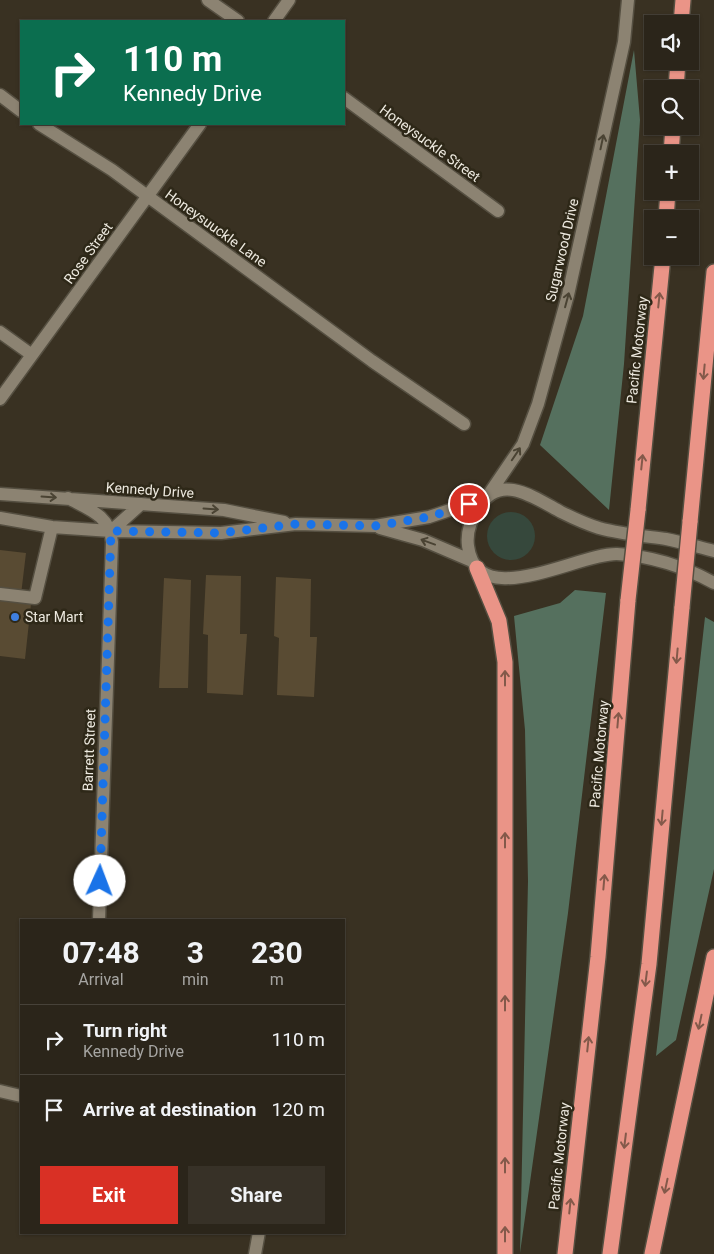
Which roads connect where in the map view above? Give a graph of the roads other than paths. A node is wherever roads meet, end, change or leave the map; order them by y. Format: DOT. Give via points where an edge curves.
graph roads {
  1 [pos="208,0"];
  2 [pos="290,0"];
  3 [pos="628,0"];
  4 [pos="683,0"];
  5 [pos="682,15"];
  6 [pos="237,20"];
  7 [pos="275,20"];
  8 [pos="0,95"];
  9 [pos="345,99"];
  10 [pos="20,110"];
  11 [pos="41,125"];
  12 [pos="199,125"];
  13 [pos="147,197"];
  14 [pos="498,211"];
  15 [pos="662,265"];
  16 [pos="714,272"];
  17 [pos="0,332"];
  18 [pos="32,355"];
  19 [pos="0,399"];
  20 [pos="464,424"];
  21 [pos="0,494"];
  22 [pos="486,497"];
  23 [pos="68,498"];
  24 [pos="141,504"];
  25 [pos="0,518"];
  26 [pos="296,524"];
  27 [pos="375,526"];
  28 [pos="52,527"];
  29 [pos="111,531"];
  30 [pos="714,551"];
  31 [pos="475,565"];
  32 [pos="714,584"];
  33 [pos="0,594"];
  34 [pos="99,919"];
  35 [pos="714,957"];
  36 [pos="0,1091"];
  37 [pos="20,1096"];
  38 [pos="259,1234"];
  39 [pos="256,1254"];
  40 [pos="505,1254"];
  41 [pos="565,1254"];
  42 [pos="610,1254"];
  43 [pos="652,1254"];
  1 -- 6 [label="street"];
  2 -- 7 [label="street"];
  22 -- 3 [label="street, Sugarwood Drive, one-way" via="523,444 538,404 568,295 624,42"];
  4 -- 5 [label="highway"];
  8 -- 10 [label="street"];
  9 -- 14 [label="street, Honeysuckle Street"];
  11 -- 13 [label="street, Honeysuuckle Lane" via="104,164"];
  12 -- 13 [label="street, Rose Street"];
  13 -- 18 [label="street, Rose Street"];
  13 -- 20 [label="street, Honeysuuckle Lane"];
  41 -- 15 [label="highway, Pacific Motorway, one-way, bridge" via="598,957 628,600"];
  16 -- 42 [label="highway, one-way, bridge" via="648,964"];
  17 -- 18 [label="street"];
  18 -- 19 [label="street, Rose Street"];
  21 -- 23 [label="street, Kennedy Drive, one-way"];
  22 -- 27 [label="street, Kennedy Drive" via="429,517"];
  22 -- 30 [label="street, Kennedy Drive" via="503,489 516,490 533,495 563,513 599,528"];
  22 -- 31 [label="street, Sugarwood Drive" via="469,524 467,543"];
  23 -- 24 [label="street, Kennedy Drive"];
  23 -- 29 [label="street" via="104,519"];
  24 -- 26 [label="street, Kennedy Drive, one-way" via="224,510"];
  24 -- 29 [label="street"];
  25 -- 28 [label="street, Kennedy Drive"];
  26 -- 27 [label="street, Kennedy Drive"];
  26 -- 29 [label="street, Kennedy Drive" via="221,533"];
  31 -- 27 [label="street, Kennedy Drive, one-way" via="423,540"];
  28 -- 29 [label="street, Kennedy Drive"];
  28 -- 33 [label="street" via="35,598"];
  29 -- 34 [label="street, Barrett Street"];
  31 -- 32 [label="street, Kennedy Drive" via="492,576 509,579 587,558 616,554 679,567"];
  40 -- 31 [label="highway, one-way" via="505,662 498,621"];
  35 -- 43 [label="highway, one-way"];
  36 -- 37 [label="street"];
  38 -- 39 [label="street"];
}
